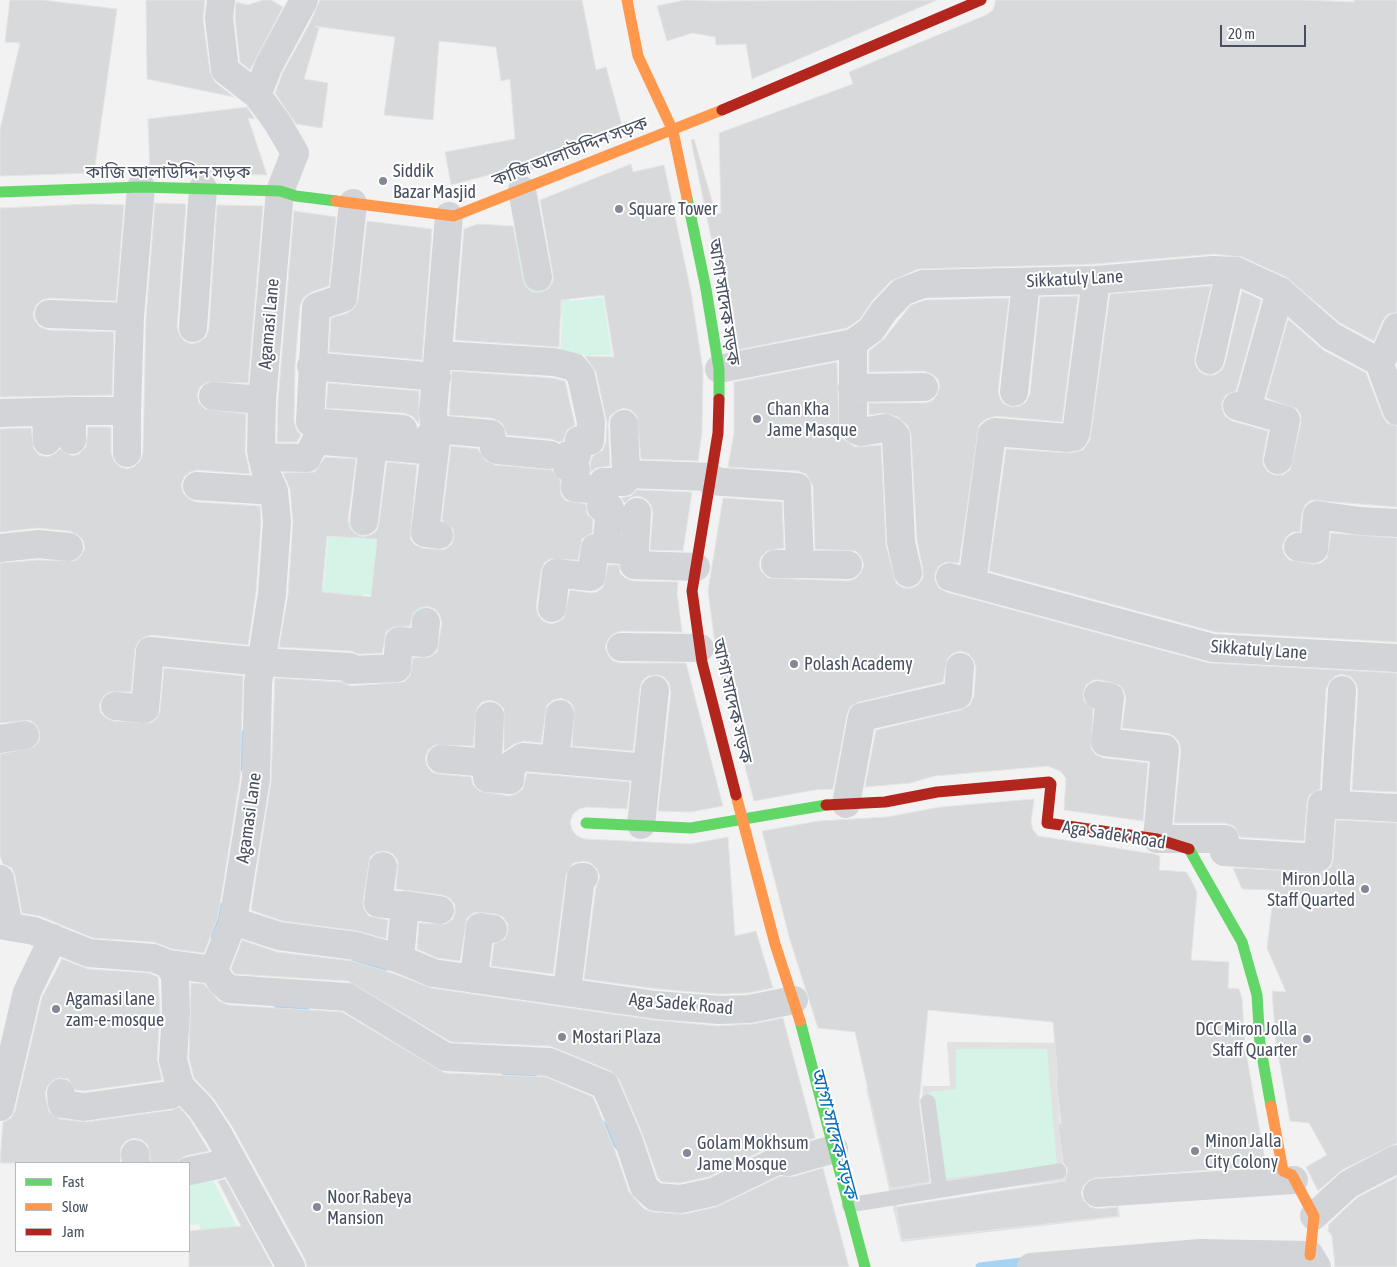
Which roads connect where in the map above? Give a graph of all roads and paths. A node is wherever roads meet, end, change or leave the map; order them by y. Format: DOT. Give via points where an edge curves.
graph roads {
  1 [pos="220,0"];
  2 [pos="304,0"];
  3 [pos="627,0"];
  4 [pos="981,0"];
  5 [pos="257,95"];
  6 [pos="673,131"];
  7 [pos="141,187"];
  8 [pos="204,188"];
  9 [pos="522,190"];
  10 [pos="280,191"];
  11 [pos="0,192"];
  12 [pos="353,203"];
  13 [pos="449,216"];
  14 [pos="1230,271"];
  15 [pos="538,277"];
  16 [pos="1096,280"];
  17 [pos="1026,282"];
  18 [pos="1280,291"];
  19 [pos="49,314"];
  20 [pos="130,318"];
  21 [pos="1397,327"];
  22 [pos="193,328"];
  23 [pos="853,343"];
  24 [pos="1210,360"];
  25 [pos="1379,362"];
  26 [pos="311,366"];
  27 [pos="719,369"];
  28 [pos="435,376"];
  29 [pos="924,387"];
  30 [pos="852,388"];
  31 [pos="1014,392"];
  32 [pos="213,396"];
  33 [pos="262,400"];
  34 [pos="127,411"];
  35 [pos="1397,411"];
  36 [pos="59,412"];
  37 [pos="0,414"];
  38 [pos="624,424"];
  39 [pos="403,429"];
  40 [pos="59,440"];
  41 [pos="373,445"];
  42 [pos="434,451"];
  43 [pos="127,453"];
  44 [pos="550,455"];
  45 [pos="262,457"];
  46 [pos="1278,460"];
  47 [pos="626,476"];
  48 [pos="711,479"];
  49 [pos="197,486"];
  50 [pos="602,490"];
  51 [pos="274,491"];
  52 [pos="638,512"];
  53 [pos="364,522"];
  54 [pos="1397,523"];
  55 [pos="440,535"];
  56 [pos="69,546"];
  57 [pos="1298,547"];
  58 [pos="0,548"];
  59 [pos="606,549"];
  60 [pos="635,551"];
  61 [pos="848,564"];
  62 [pos="696,567"];
  63 [pos="908,573"];
  64 [pos="552,608"];
  65 [pos="426,622"];
  66 [pos="621,647"];
  67 [pos="700,648"];
  68 [pos="1397,658"];
  69 [pos="262,662"];
  70 [pos="960,667"];
  71 [pos="655,690"];
  72 [pos="1342,690"];
  73 [pos="1098,695"];
  74 [pos="115,706"];
  75 [pos="560,714"];
  76 [pos="490,716"];
  77 [pos="441,759"];
  78 [pos="555,760"];
  79 [pos="488,763"];
  80 [pos="647,768"];
  81 [pos="846,804"];
  82 [pos="1335,805"];
  83 [pos="1397,808"];
  84 [pos="743,819"];
  85 [pos="586,823"];
  86 [pos="641,826"];
  87 [pos="1157,840"];
  88 [pos="383,866"];
  89 [pos="584,877"];
  90 [pos="0,879"];
  91 [pos="233,921"];
  92 [pos="5,926"];
  93 [pos="493,929"];
  94 [pos="53,938"];
  95 [pos="400,959"];
  96 [pos="168,964"];
  97 [pos="214,970"];
  98 [pos="474,979"];
  99 [pos="567,991"];
  100 [pos="794,1000"];
  101 [pos="3,1080"];
  102 [pos="180,1086"];
  103 [pos="61,1093"];
  104 [pos="928,1102"];
  105 [pos="0,1107"];
  106 [pos="834,1149"];
  107 [pos="231,1157"];
  108 [pos="1397,1159"];
  109 [pos="1059,1171"];
  110 [pos="190,1172"];
  111 [pos="1294,1180"];
  112 [pos="940,1190"];
  113 [pos="1097,1193"];
  114 [pos="849,1205"];
  115 [pos="1314,1216"];
  116 [pos="1313,1261"];
  117 [pos="291,1267"];
  118 [pos="865,1267"];
  119 [pos="1031,1267"];
  1 -- 5 [label="street" via="225,70"];
  2 -- 5 [label="street" via="269,65"];
  3 -- 6 [label="street, আগা সাদেক সড়ক" via="638,56"];
  4 -- 6 [label="street, কাজি আলাউদ্দিন সড়ক" via="951,10"];
  5 -- 10 [label="street, Agamasi Lane" via="295,153"];
  6 -- 9 [label="street, কাজি আলাউদ্দিন সড়ক"];
  6 -- 27 [label="street, আগা সাদেক সড়ক"];
  7 -- 8 [label="street, কাজি আলাউদ্দিন সড়ক"];
  7 -- 11 [label="street, কাজি আলাউদ্দিন সড়ক"];
  7 -- 20 [label="street"];
  8 -- 10 [label="street, কাজি আলাউদ্দিন সড়ক"];
  8 -- 22 [label="street"];
  9 -- 13 [label="street, কাজি আলাউদ্দিন সড়ক"];
  9 -- 15 [label="street"];
  10 -- 12 [label="street, কাজি আলাউদ্দিন সড়ক"];
  10 -- 33 [label="street, Agamasi Lane"];
  12 -- 13 [label="street, কাজি আলাউদ্দিন সড়ক"];
  12 -- 26 [label="street" via="343,298 316,307"];
  13 -- 28 [label="street"];
  14 -- 16 [label="street, Sikkatuly Lane"];
  14 -- 18 [label="street, Sikkatuly Lane"];
  14 -- 24 [label="street"];
  16 -- 17 [label="street, Sikkatuly Lane"];
  16 -- 68 [label="street, Sikkatuly Lane" via="1076,433 1068,438 992,434 961,580 1213,648"];
  17 -- 23 [label="street, Sikkatuly Lane" via="923,284 902,292 871,330"];
  17 -- 31 [label="street"];
  18 -- 25 [label="street, Sikkatuly Lane" via="1331,336"];
  18 -- 46 [label="street" via="1242,407 1286,420"];
  19 -- 20 [label="street"];
  20 -- 34 [label="street"];
  21 -- 25 [label="street"];
  23 -- 27 [label="street, Sikkatuly Lane"];
  23 -- 30 [label="street"];
  25 -- 35 [label="street"];
  26 -- 28 [label="street"];
  26 -- 39 [label="street" via="310,422"];
  27 -- 48 [label="street, আগা সাদেক সড়ক" via="718,433"];
  28 -- 42 [label="street" via="426,425 436,441"];
  28 -- 44 [label="street" via="435,429 491,434 497,450"];
  28 -- 50 [label="street" via="554,362 574,367 581,376 591,422 590,441 579,440 578,456 568,455 567,468 576,469 575,488"];
  29 -- 30 [label="street"];
  30 -- 63 [label="street" via="856,430 886,428 896,436 901,542"];
  32 -- 33 [label="street"];
  33 -- 45 [label="street, Agamasi Lane"];
  34 -- 36 [label="street"];
  34 -- 43 [label="street"];
  36 -- 37 [label="street"];
  36 -- 40 [label="street"];
  38 -- 47 [label="street"];
  41 -- 42 [label="street"];
  41 -- 45 [label="street" via="315,442 307,458"];
  41 -- 53 [label="street"];
  42 -- 55 [label="street" via="425,534"];
  45 -- 51 [label="street, Agamasi Lane"];
  47 -- 48 [label="street"];
  47 -- 50 [label="street" via="623,483 603,482"];
  48 -- 61 [label="street" via="797,487 788,564"];
  48 -- 62 [label="street, আগা সাদেক সড়ক"];
  49 -- 51 [label="street"];
  50 -- 59 [label="street" via="602,507 610,508"];
  51 -- 69 [label="street, Agamasi Lane" via="277,522 272,594"];
  52 -- 60 [label="street"];
  54 -- 57 [label="street" via="1317,515 1314,548"];
  56 -- 58 [label="street" via="38,544"];
  59 -- 60 [label="street"];
  59 -- 64 [label="street" via="594,548 591,577 556,574"];
  60 -- 62 [label="street" via="634,565"];
  62 -- 67 [label="street, আগা সাদেক সড়ক" via="692,591"];
  65 -- 69 [label="street" via="424,642 400,641 397,668 350,670 350,667"];
  66 -- 67 [label="street"];
  67 -- 84 [label="street, আগা সাদেক সড়ক"];
  69 -- 74 [label="street" via="150,651 145,709"];
  69 -- 91 [label="street, Agamasi Lane" via="258,683 256,779"];
  70 -- 81 [label="street" via="958,695 862,717"];
  71 -- 80 [label="street"];
  72 -- 82 [label="street"];
  73 -- 87 [label="street" via="1110,697 1105,742 1165,750"];
  75 -- 78 [label="street"];
  76 -- 79 [label="street"];
  77 -- 79 [label="street"];
  78 -- 79 [label="street" via="522,757 511,765 510,780 487,778"];
  78 -- 80 [label="street"];
  80 -- 86 [label="street"];
  81 -- 84 [label="street, Aga Sadek Road" via="817,805"];
  81 -- 87 [label="street, Aga Sadek Road" via="1049,782 1047,823"];
  82 -- 83 [label="street"];
  82 -- 87 [label="street" via="1322,804 1318,858 1224,852 1225,839"];
  84 -- 86 [label="street, Aga Sadek Road" via="691,828"];
  84 -- 100 [label="street, আগা সাদেক সড়ক" via="775,944"];
  85 -- 86 [label="street, Aga Sadek Road"];
  87 -- 111 [label="street, Aga Sadek Road" via="1189,849 1242,942 1257,995 1260,1044 1283,1170"];
  88 -- 95 [label="street" via="378,903 404,906"];
  89 -- 99 [label="street" via="581,877"];
  90 -- 92 [label="street"];
  91 -- 95 [label="street, Aga Sadek Road" via="279,936 356,946"];
  91 -- 97 [label="street, Agamasi Lane"];
  92 -- 94 [label="street"];
  93 -- 98 [label="street" via="480,927"];
  94 -- 96 [label="street" via="78,951 153,958"];
  94 -- 101 [label="street" via="27,992"];
  95 -- 98 [label="street, Aga Sadek Road" via="433,973"];
  96 -- 97 [label="street"];
  96 -- 102 [label="street" via="175,974 173,1060"];
  97 -- 106 [label="street" via="230,989 347,997 446,1057 549,1062 605,1085 644,1187 655,1197 681,1199 713,1192 779,1160 788,1162"];
  98 -- 99 [label="street, Aga Sadek Road"];
  99 -- 100 [label="street, Aga Sadek Road" via="656,1005 719,1010 757,1008"];
  100 -- 106 [label="street, আগা সাদেক সড়ক"];
  101 -- 105 [label="street"];
  102 -- 103 [label="street" via="170,1095 84,1107 62,1104"];
  102 -- 107 [label="street" via="201,1108"];
  104 -- 112 [label="lane"];
  106 -- 114 [label="street, আগা সাদেক সড়ক"];
  107 -- 110 [label="street" via="218,1165"];
  107 -- 117 [label="street"];
  108 -- 115 [label="street" via="1349,1184"];
  109 -- 112 [label="lane"];
  111 -- 113 [label="street"];
  111 -- 115 [label="street, Aga Sadek Road"];
  112 -- 114 [label="lane"];
  114 -- 118 [label="street, আগা সাদেক সড়ক"];
  115 -- 116 [label="street"];
  116 -- 119 [label="street" via="1200,1253"];
}
